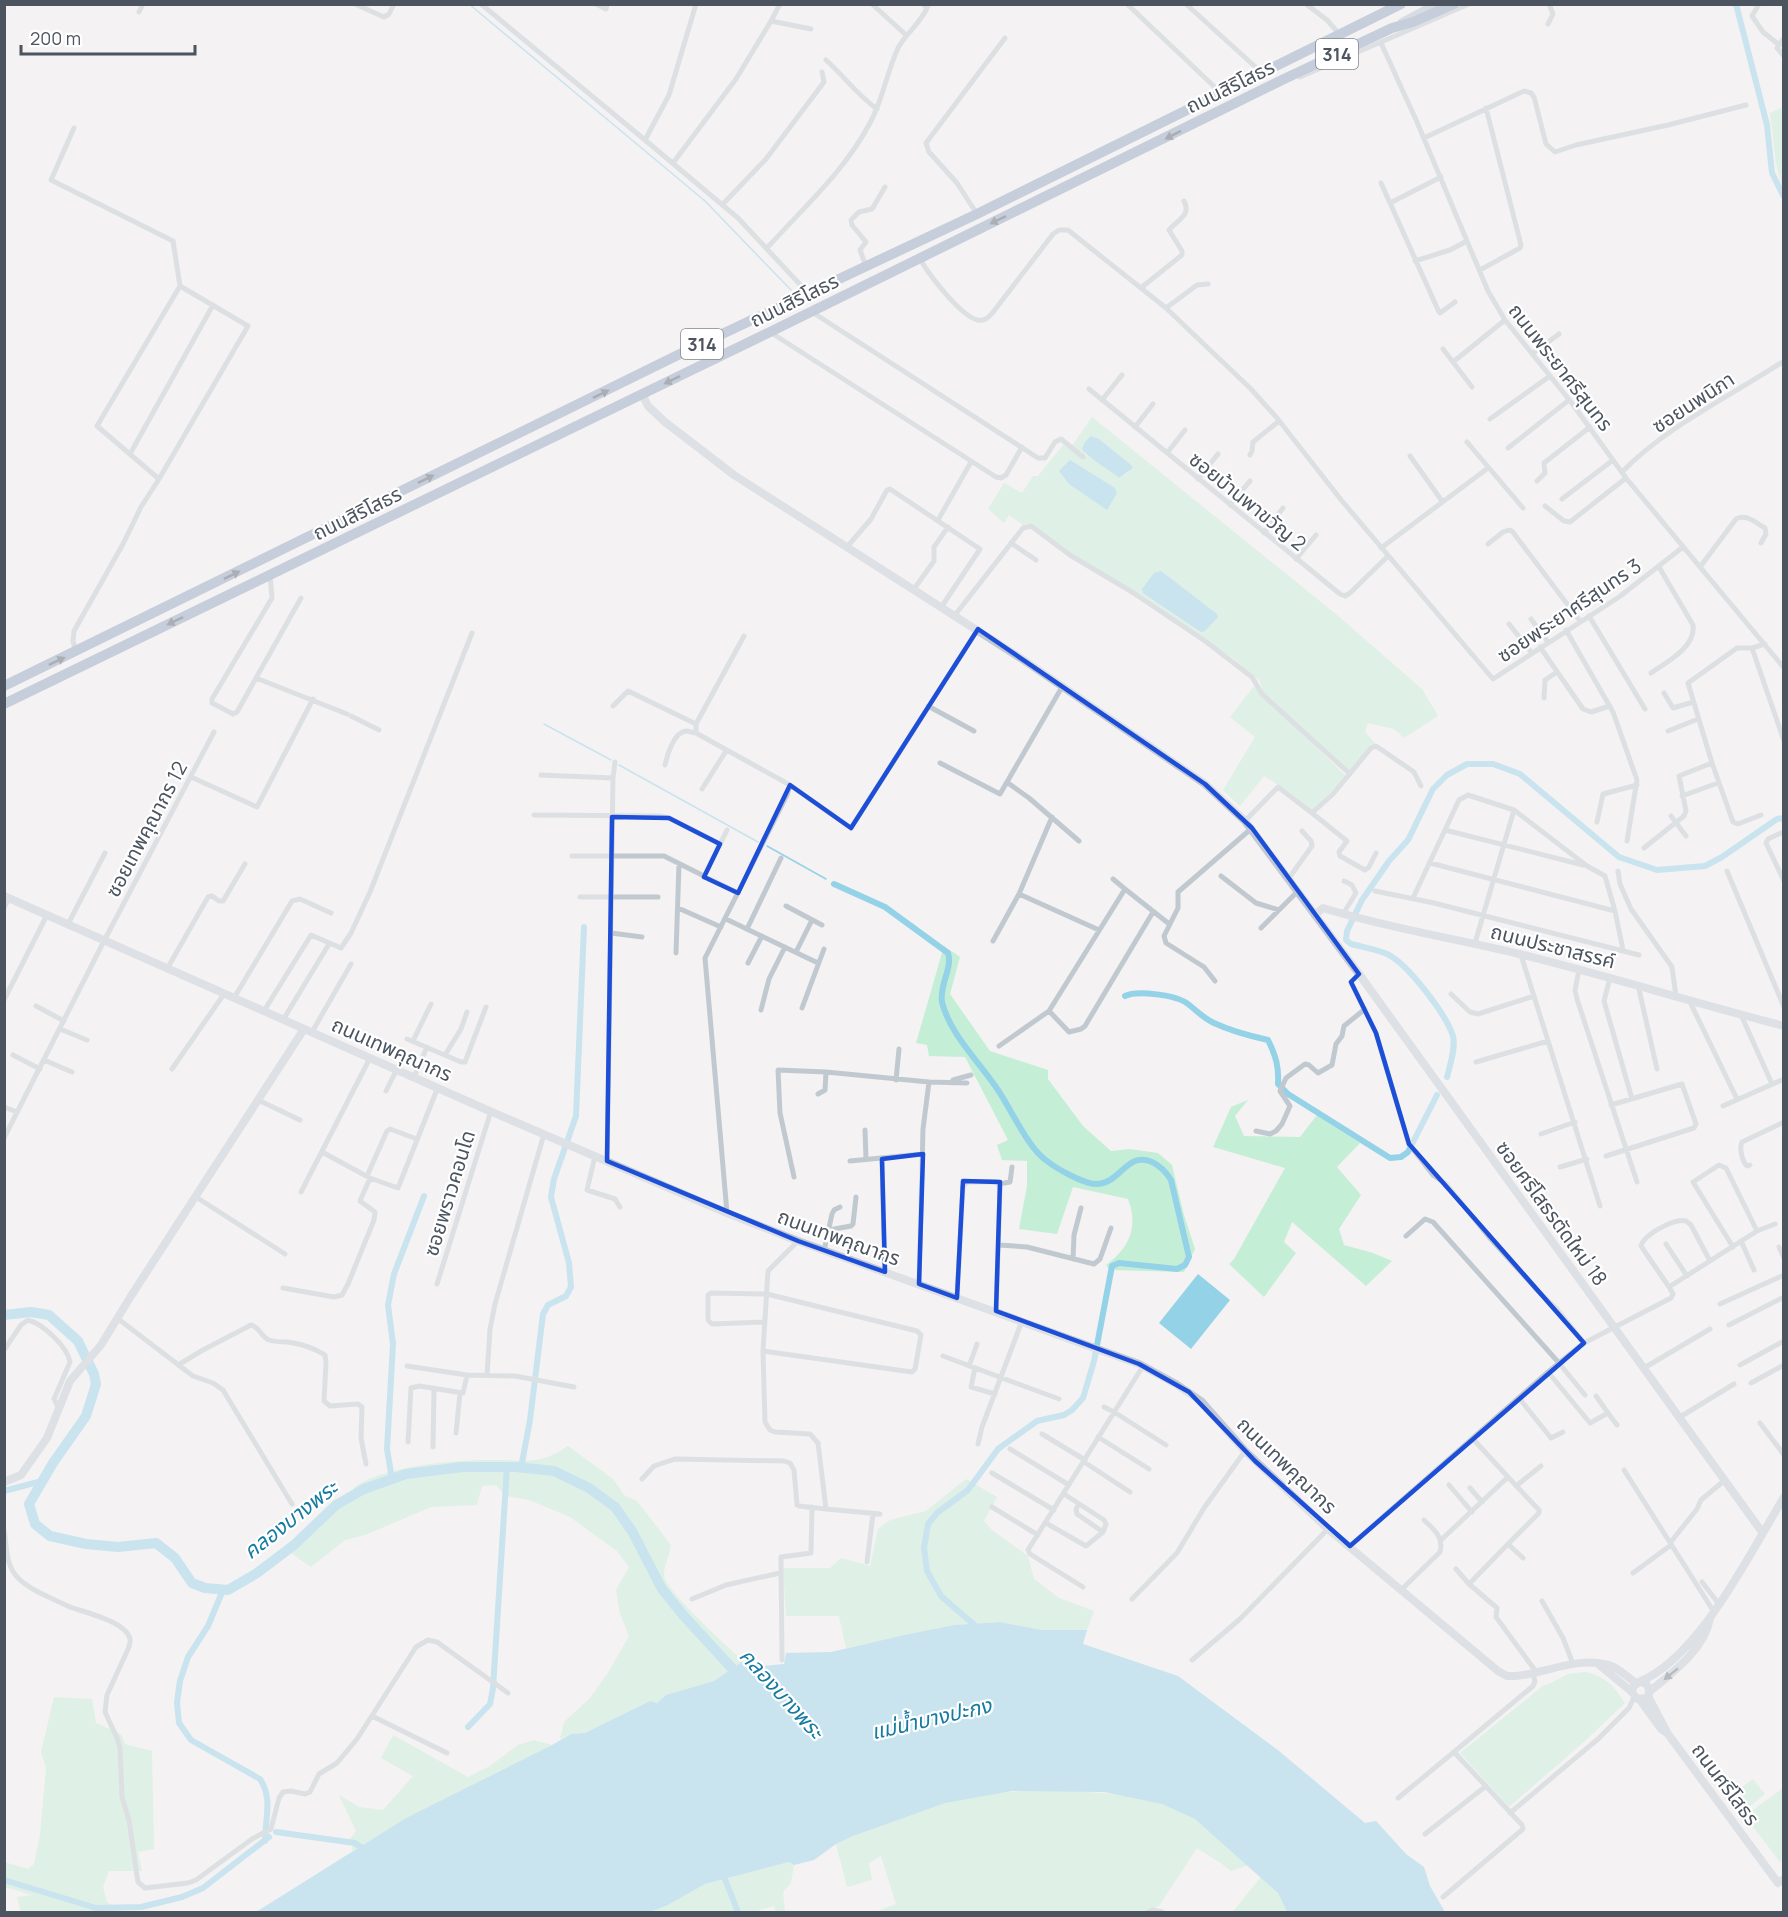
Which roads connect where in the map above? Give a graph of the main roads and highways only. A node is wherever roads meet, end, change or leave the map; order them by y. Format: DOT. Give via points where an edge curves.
graph roads {
  1 [pos="1401,5"];
  2 [pos="1445,6"];
  3 [pos="503,441"];
  4 [pos="512,458"];
  5 [pos="4,686"];
  6 [pos="4,704"];
  3 -- 1 [label="highway, ถนนสิริโสธร / 314, one-way"];
  2 -- 4 [label="highway, ถนนสิริโสธร / 314, one-way" via="1282,80"];
  3 -- 4 [label="highway"];
  5 -- 3 [label="highway, ถนนสิริโสธร / 314, one-way"];
  4 -- 6 [label="highway, ถนนสิริโสธร / 314, one-way"];
}
